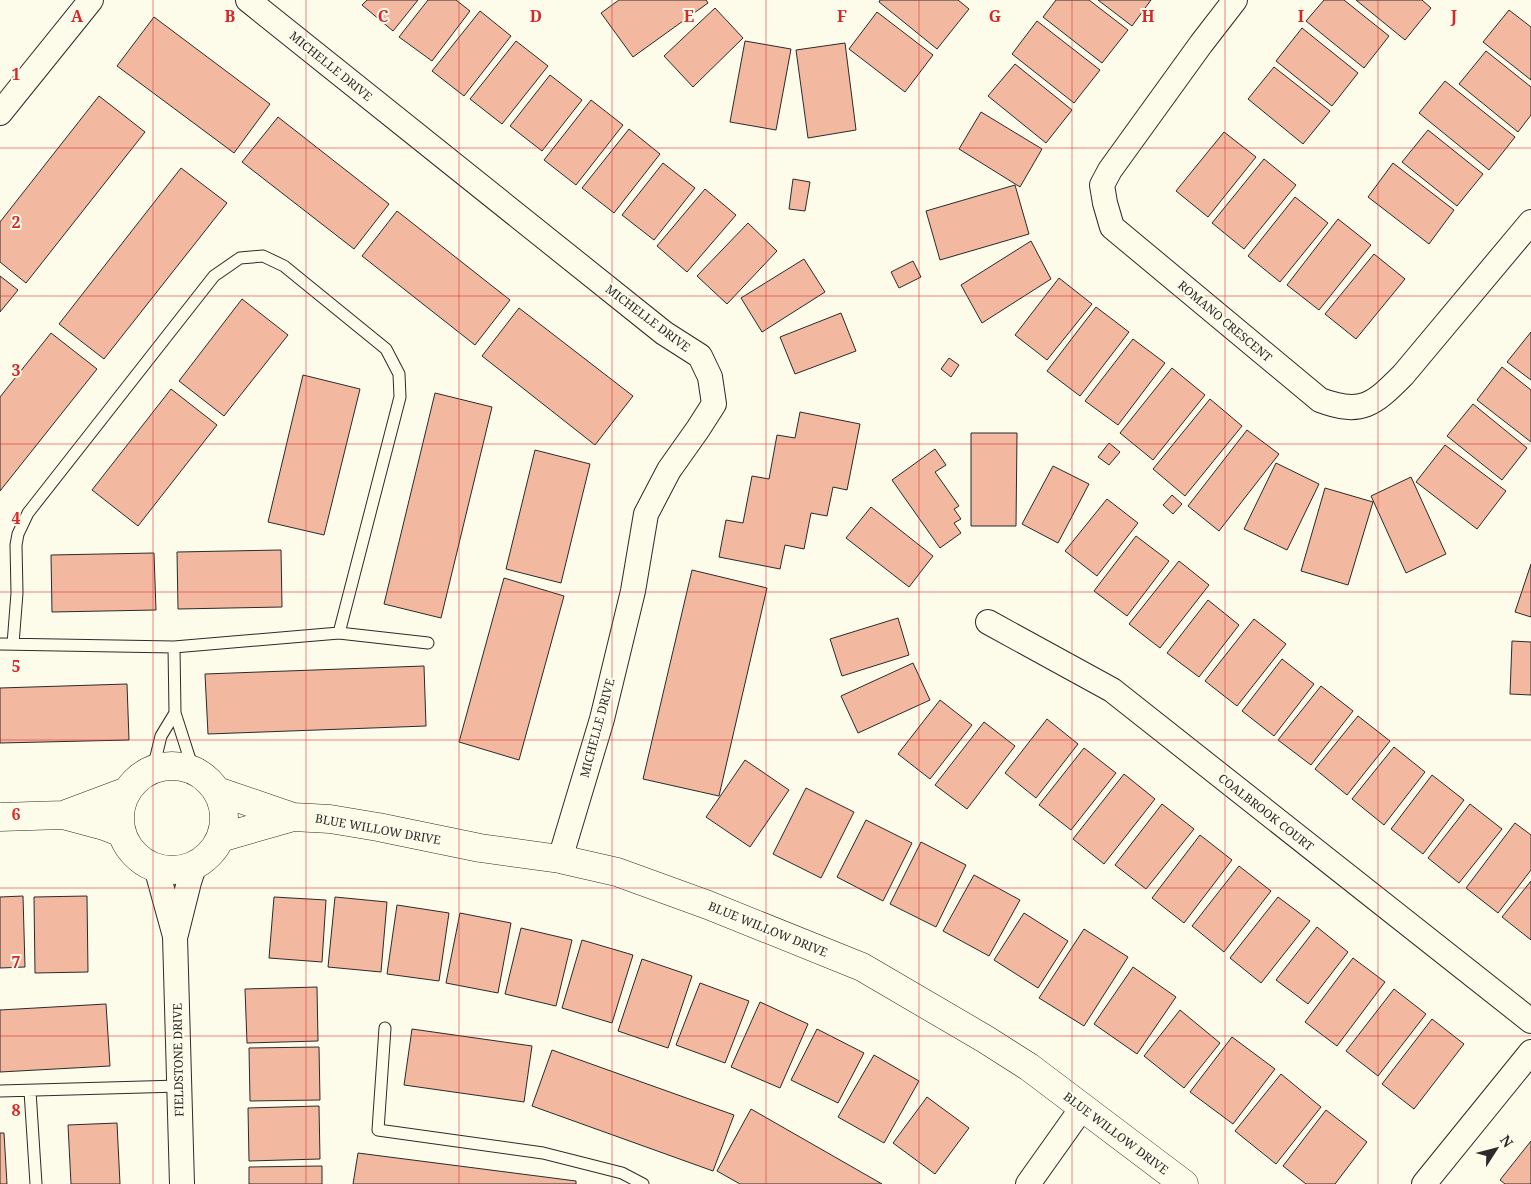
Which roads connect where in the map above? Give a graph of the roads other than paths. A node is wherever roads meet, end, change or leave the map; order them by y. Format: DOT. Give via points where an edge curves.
graph roads {
  1 [pos="91,0"];
  2 [pos="248,0"];
  3 [pos="1235,0"];
  4 [pos="0,113"];
  5 [pos="1531,222"];
  6 [pos="988,622"];
  7 [pos="339,633"];
  8 [pos="428,643"];
  9 [pos="0,644"];
  10 [pos="13,644"];
  11 [pos="174,646"];
  12 [pos="175,713"];
  13 [pos="153,769"];
  14 [pos="193,769"];
  15 [pos="127,791"];
  16 [pos="217,791"];
  17 [pos="63,815"];
  18 [pos="0,817"];
  19 [pos="293,817"];
  20 [pos="122,833"];
  21 [pos="220,838"];
  22 [pos="560,859"];
  23 [pos="195,864"];
  24 [pos="156,867"];
  25 [pos="176,936"];
  26 [pos="1531,1021"];
  27 [pos="385,1028"];
  28 [pos="1531,1052"];
  29 [pos="178,1086"];
  30 [pos="30,1091"];
  31 [pos="0,1092"];
  32 [pos="1082,1108"];
  33 [pos="620,1179"];
  34 [pos="36,1184"];
  35 [pos="182,1184"];
  36 [pos="643,1184"];
  37 [pos="1028,1184"];
  38 [pos="1184,1184"];
  39 [pos="1424,1184"];
  1 -- 4 [label="street"];
  2 -- 22 [label="street, MICHELLE DRIVE" via="664,333 700,356 710,378 714,404 668,470 646,514 633,591 602,719"];
  3 -- 5 [label="street, ROMANO CRESCENT" via="1110,170 1102,185 1105,203 1112,227 1320,400 1350,408 1367,405 1386,392"];
  6 -- 26 [label="street, COALBROOK COURT" via="1112,690"];
  7 -- 8 [label="lane"];
  7 -- 10 [label="lane" via="400,397 399,374 386,349 284,266 263,256 240,258 214,276 28,513 16,545"];
  7 -- 11 [label="lane"];
  9 -- 10 [label="lane"];
  10 -- 11 [label="lane"];
  11 -- 12 [label="lane"];
  12 -- 13 [label="lane" via="161,736"];
  12 -- 14 [label="lane"];
  13 -- 14 [label="street" via="173,765"];
  13 -- 15 [label="street" via="138,778"];
  14 -- 16 [label="street"];
  15 -- 17 [label="street"];
  15 -- 20 [label="street" via="120,812"];
  16 -- 19 [label="street, BLUE WILLOW DRIVE"];
  16 -- 21 [label="street" via="224,814"];
  17 -- 18 [label="street"];
  17 -- 20 [label="street"];
  19 -- 21 [label="street, BLUE WILLOW DRIVE"];
  19 -- 22 [label="street, BLUE WILLOW DRIVE" via="330,819 480,848"];
  20 -- 24 [label="street" via="130,848 142,860"];
  21 -- 23 [label="street" via="210,853"];
  22 -- 32 [label="street, BLUE WILLOW DRIVE" via="618,872 862,967 1029,1067"];
  23 -- 24 [label="street" via="176,870"];
  23 -- 25 [label="street, FIELDSTONE DRIVE"];
  24 -- 25 [label="street, FIELDSTONE DRIVE"];
  25 -- 29 [label="street, FIELDSTONE DRIVE"];
  27 -- 33 [label="lane" via="378,1130 543,1153"];
  28 -- 39 [label="street"];
  29 -- 30 [label="lane"];
  29 -- 35 [label="street, FIELDSTONE DRIVE"];
  30 -- 31 [label="lane"];
  30 -- 34 [label="lane"];
  32 -- 37 [label="street"];
  32 -- 38 [label="street, BLUE WILLOW DRIVE"];
  33 -- 36 [label="lane"];
}
